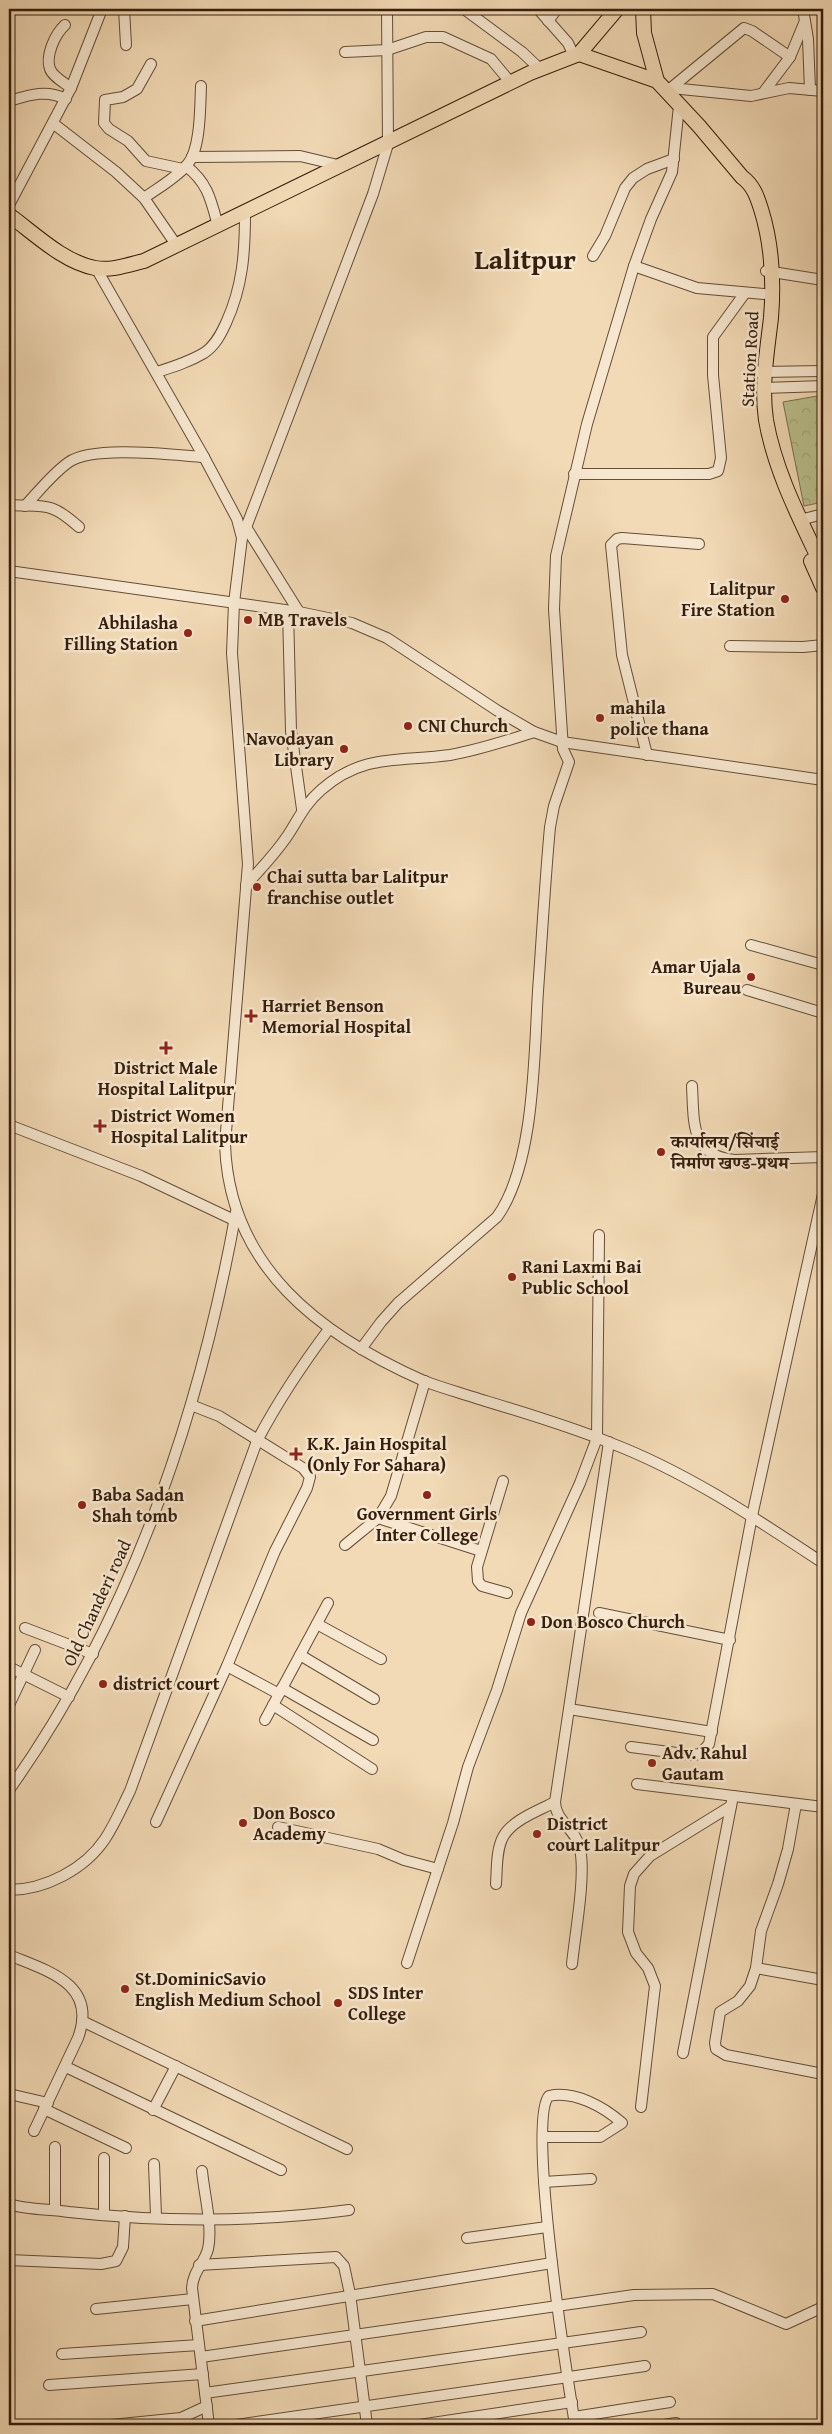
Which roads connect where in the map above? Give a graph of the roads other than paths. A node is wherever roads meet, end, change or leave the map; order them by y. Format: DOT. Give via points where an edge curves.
graph roads {
  1 [pos="102,9"];
  2 [pos="124,9"];
  3 [pos="387,9"];
  4 [pos="464,9"];
  5 [pos="538,9"];
  6 [pos="557,9"];
  7 [pos="617,9"];
  8 [pos="643,9"];
  9 [pos="803,9"];
  10 [pos="548,21"];
  11 [pos="806,21"];
  12 [pos="65,26"];
  13 [pos="126,45"];
  14 [pos="387,50"];
  15 [pos="345,52"];
  16 [pos="576,55"];
  17 [pos="790,57"];
  18 [pos="151,64"];
  19 [pos="541,70"];
  20 [pos="511,83"];
  21 [pos="201,86"];
  22 [pos="664,86"];
  23 [pos="71,88"];
  24 [pos="810,90"];
  25 [pos="823,91"];
  26 [pos="762,94"];
  27 [pos="66,99"];
  28 [pos="9,101"];
  29 [pos="679,106"];
  30 [pos="54,124"];
  31 [pos="388,144"];
  32 [pos="192,157"];
  33 [pos="674,159"];
  34 [pos="342,166"];
  35 [pos="185,168"];
  36 [pos="144,198"];
  37 [pos="9,205"];
  38 [pos="244,213"];
  39 [pos="9,215"];
  40 [pos="218,226"];
  41 [pos="177,246"];
  42 [pos="593,256"];
  43 [pos="634,266"];
  44 [pos="96,268"];
  45 [pos="769,271"];
  46 [pos="823,280"];
  47 [pos="744,293"];
  48 [pos="764,294"];
  49 [pos="823,371"];
  50 [pos="157,372"];
  51 [pos="759,373"];
  52 [pos="823,386"];
  53 [pos="764,388"];
  54 [pos="204,457"];
  55 [pos="574,474"];
  56 [pos="9,505"];
  57 [pos="25,506"];
  58 [pos="823,514"];
  59 [pos="800,520"];
  60 [pos="79,527"];
  61 [pos="246,527"];
  62 [pos="242,538"];
  63 [pos="699,544"];
  64 [pos="823,568"];
  65 [pos="9,571"];
  66 [pos="823,588"];
  67 [pos="234,603"];
  68 [pos="293,612"];
  69 [pos="823,645"];
  70 [pos="730,646"];
  71 [pos="534,732"];
  72 [pos="562,742"];
  73 [pos="647,755"];
  74 [pos="822,779"];
  75 [pos="302,809"];
  76 [pos="246,885"];
  77 [pos="751,945"];
  78 [pos="823,965"];
  79 [pos="747,990"];
  80 [pos="823,1014"];
  81 [pos="692,1086"];
  82 [pos="9,1125"];
  83 [pos="823,1157"];
  84 [pos="823,1194"];
  85 [pos="235,1216"];
  86 [pos="599,1235"];
  87 [pos="330,1329"];
  88 [pos="356,1345"];
  89 [pos="425,1381"];
  90 [pos="190,1405"];
  91 [pos="596,1438"];
  92 [pos="257,1441"];
  93 [pos="609,1442"];
  94 [pos="503,1481"];
  95 [pos="752,1516"];
  96 [pos="378,1518"];
  97 [pos="345,1545"];
  98 [pos="481,1550"];
  99 [pos="823,1563"];
  100 [pos="507,1594"];
  101 [pos="328,1603"];
  102 [pos="599,1613"];
  103 [pos="316,1624"];
  104 [pos="25,1628"];
  105 [pos="730,1640"];
  106 [pos="36,1650"];
  107 [pos="93,1654"];
  108 [pos="300,1655"];
  109 [pos="381,1660"];
  110 [pos="227,1666"];
  111 [pos="9,1667"];
  112 [pos="24,1674"];
  113 [pos="280,1691"];
  114 [pos="70,1697"];
  115 [pos="374,1698"];
  116 [pos="9,1705"];
  117 [pos="273,1705"];
  118 [pos="569,1709"];
  119 [pos="265,1720"];
  120 [pos="712,1732"];
  121 [pos="373,1740"];
  122 [pos="631,1748"];
  123 [pos="372,1769"];
  124 [pos="11,1784"];
  125 [pos="637,1784"];
  126 [pos="732,1801"];
  127 [pos="555,1802"];
  128 [pos="796,1804"];
  129 [pos="823,1807"];
  130 [pos="156,1822"];
  131 [pos="278,1827"];
  132 [pos="438,1869"];
  133 [pos="496,1884"];
  134 [pos="9,1890"];
  135 [pos="9,1955"];
  136 [pos="406,1963"];
  137 [pos="572,1964"];
  138 [pos="756,1968"];
  139 [pos="823,1980"];
  140 [pos="82,2021"];
  141 [pos="683,2054"];
  142 [pos="176,2066"];
  143 [pos="66,2067"];
  144 [pos="823,2074"];
  145 [pos="9,2094"];
  146 [pos="46,2106"];
  147 [pos="641,2107"];
  148 [pos="153,2110"];
  149 [pos="34,2131"];
  150 [pos="544,2137"];
  151 [pos="55,2147"];
  152 [pos="126,2148"];
  153 [pos="347,2149"];
  154 [pos="104,2158"];
  155 [pos="154,2164"];
  156 [pos="281,2170"];
  157 [pos="202,2171"];
  158 [pos="591,2179"];
  159 [pos="544,2182"];
  160 [pos="9,2204"];
  161 [pos="55,2210"];
  162 [pos="349,2210"];
  163 [pos="104,2215"];
  164 [pos="125,2216"];
  165 [pos="156,2216"];
  166 [pos="207,2218"];
  167 [pos="547,2227"];
  168 [pos="467,2238"];
  169 [pos="9,2260"];
  170 [pos="552,2263"];
  171 [pos="199,2265"];
  172 [pos="350,2294"];
  173 [pos="193,2299"];
  174 [pos="558,2305"];
  175 [pos="823,2307"];
  176 [pos="96,2309"];
  177 [pos="196,2321"];
  178 [pos="641,2332"];
  179 [pos="356,2336"];
  180 [pos="563,2344"];
  181 [pos="199,2345"];
  182 [pos="62,2354"];
  183 [pos="201,2357"];
  184 [pos="645,2366"];
  185 [pos="360,2371"];
  186 [pos="203,2374"];
  187 [pos="568,2377"];
  188 [pos="50,2385"];
  189 [pos="205,2393"];
  190 [pos="572,2402"];
  191 [pos="670,2402"];
  192 [pos="207,2406"];
  193 [pos="365,2406"];
  194 [pos="575,2421"];
  195 [pos="445,2423"];
  196 [pos="676,2423"];
  197 [pos="111,2425"];
  198 [pos="209,2425"];
  199 [pos="236,2425"];
  200 [pos="368,2425"];
  201 [pos="419,2425"];
  202 [pos="664,2425"];
  1 -- 23 [label="street"];
  2 -- 13 [label="street"];
  3 -- 14 [label="street"];
  4 -- 19 [label="street"];
  5 -- 10 [label="street"];
  6 -- 10 [label="street"];
  7 -- 16 [label="main road"];
  8 -- 22 [label="main road" via="644,33"];
  9 -- 11 [label="street"];
  10 -- 16 [label="street"];
  11 -- 17 [label="street"];
  11 -- 24 [label="street"];
  12 -- 23 [label="street" via="54,38 49,64 52,72"];
  14 -- 15 [label="street"];
  14 -- 20 [label="street" via="426,37 442,37 491,59"];
  14 -- 31 [label="street"];
  16 -- 19 [label="main road"];
  16 -- 22 [label="main road"];
  17 -- 22 [label="street" via="744,28"];
  17 -- 26 [label="street"];
  18 -- 35 [label="street" via="137,89 127,96 105,100 104,123 128,141 146,161"];
  19 -- 20 [label="main road"];
  20 -- 31 [label="main road"];
  21 -- 32 [label="street" via="198,132"];
  22 -- 26 [label="street" via="726,94"];
  22 -- 29 [label="main road"];
  23 -- 27 [label="street"];
  24 -- 25 [label="street"];
  24 -- 26 [label="street" via="782,89"];
  27 -- 28 [label="street" via="44,92"];
  27 -- 30 [label="street"];
  29 -- 33 [label="street"];
  29 -- 45 [label="main road" via="742,177 761,233"];
  30 -- 36 [label="street"];
  30 -- 37 [label="street"];
  31 -- 34 [label="main road"];
  31 -- 61 [label="street" via="373,194"];
  32 -- 34 [label="street" via="300,156"];
  32 -- 35 [label="street"];
  33 -- 42 [label="street" via="633,178 625,188"];
  33 -- 43 [label="street" via="669,183 651,218"];
  34 -- 38 [label="main road"];
  35 -- 36 [label="street"];
  35 -- 40 [label="street" via="201,178"];
  36 -- 41 [label="street"];
  38 -- 40 [label="main road"];
  38 -- 50 [label="street" via="242,278 235,304 221,334 205,353"];
  39 -- 44 [label="main road" via="66,255"];
  40 -- 41 [label="main road"];
  41 -- 44 [label="main road" via="144,262 117,268"];
  43 -- 47 [label="street" via="697,288"];
  43 -- 55 [label="street"];
  44 -- 50 [label="street"];
  45 -- 46 [label="street"];
  45 -- 48 [label="main road"];
  45 -- 51 [label="main road, Station Road" via="771,316"];
  47 -- 48 [label="street"];
  47 -- 55 [label="street" via="714,336 713,376 721,458 718,471 709,474"];
  48 -- 51 [label="main road"];
  49 -- 51 [label="street"];
  50 -- 54 [label="street"];
  51 -- 53 [label="main road, Station Road"];
  51 -- 66 [label="main road" via="758,424 769,464"];
  52 -- 53 [label="street"];
  53 -- 59 [label="main road, Station Road" via="770,436"];
  54 -- 57 [label="street" via="124,453 71,460"];
  54 -- 62 [label="street" via="237,519"];
  55 -- 72 [label="street" via="556,556 553,586"];
  56 -- 57 [label="street"];
  57 -- 60 [label="street" via="60,510"];
  58 -- 59 [label="street"];
  59 -- 64 [label="main road, Station Road"];
  61 -- 62 [label="street"];
  61 -- 68 [label="street"];
  62 -- 67 [label="street"];
  63 -- 73 [label="street" via="622,538 611,545 622,655"];
  65 -- 67 [label="street"];
  67 -- 68 [label="street"];
  67 -- 76 [label="street" via="232,653 246,810"];
  68 -- 71 [label="street" via="352,623 375,632"];
  68 -- 75 [label="street" via="291,731"];
  69 -- 70 [label="street" via="788,648"];
  71 -- 72 [label="street"];
  71 -- 75 [label="street" via="449,755 363,764 340,775"];
  72 -- 73 [label="street"];
  72 -- 88 [label="street" via="567,758 550,827 527,1132 512,1189 493,1221 398,1303"];
  73 -- 74 [label="street"];
  75 -- 76 [label="street" via="273,856"];
  76 -- 85 [label="street" via="225,1144"];
  77 -- 78 [label="street"];
  79 -- 80 [label="street"];
  81 -- 83 [label="street" via="695,1129 701,1144 711,1154 735,1160"];
  82 -- 85 [label="street"];
  84 -- 95 [label="street"];
  85 -- 87 [label="street" via="270,1272 299,1304"];
  85 -- 90 [label="street, Old Chanderi road" via="215,1314"];
  86 -- 91 [label="street"];
  87 -- 88 [label="street"];
  87 -- 92 [label="street" via="298,1371"];
  88 -- 89 [label="street"];
  89 -- 91 [label="street"];
  89 -- 96 [label="street" via="391,1496"];
  90 -- 92 [label="street" via="219,1416"];
  90 -- 107 [label="street, Old Chanderi road" via="125,1587"];
  91 -- 93 [label="street"];
  91 -- 132 [label="street" via="580,1483 521,1613 468,1767"];
  92 -- 110 [label="street" via="308,1472 310,1482 275,1551"];
  92 -- 134 [label="street" via="130,1791 105,1839 90,1857 67,1874 30,1889"];
  93 -- 95 [label="street" via="669,1469"];
  93 -- 118 [label="street"];
  94 -- 98 [label="street"];
  95 -- 99 [label="street"];
  95 -- 105 [label="street"];
  96 -- 97 [label="street"];
  96 -- 98 [label="street"];
  98 -- 100 [label="street" via="478,1582 488,1589"];
  101 -- 103 [label="street"];
  102 -- 105 [label="street"];
  103 -- 108 [label="street"];
  103 -- 109 [label="street"];
  104 -- 107 [label="street"];
  105 -- 120 [label="street"];
  106 -- 112 [label="street"];
  107 -- 114 [label="street, Old Chanderi road"];
  108 -- 113 [label="street"];
  108 -- 115 [label="street"];
  110 -- 113 [label="street"];
  110 -- 130 [label="street"];
  111 -- 112 [label="street"];
  112 -- 114 [label="street"];
  112 -- 116 [label="street"];
  113 -- 117 [label="street"];
  113 -- 121 [label="street"];
  114 -- 124 [label="street, Old Chanderi road"];
  117 -- 119 [label="street"];
  117 -- 123 [label="street"];
  118 -- 120 [label="street"];
  118 -- 127 [label="street"];
  120 -- 122 [label="street" via="709,1744 700,1754"];
  125 -- 126 [label="street"];
  126 -- 128 [label="street"];
  126 -- 141 [label="street"];
  126 -- 147 [label="street" via="650,1856 637,1869 632,1880 628,1932 655,1986"];
  127 -- 133 [label="street" via="510,1828 502,1838"];
  127 -- 137 [label="street" via="557,1812 575,1835 580,1849 581,1871"];
  128 -- 129 [label="street"];
  128 -- 138 [label="street" via="783,1867 761,1931"];
  131 -- 132 [label="street" via="378,1849"];
  132 -- 136 [label="street"];
  135 -- 140 [label="street" via="64,1980 74,1989 80,2001"];
  138 -- 139 [label="street"];
  138 -- 144 [label="street" via="745,1994 720,2012 714,2042 716,2049 726,2055"];
  140 -- 142 [label="street"];
  140 -- 143 [label="street"];
  142 -- 148 [label="street"];
  142 -- 153 [label="street"];
  143 -- 146 [label="street"];
  143 -- 148 [label="street"];
  145 -- 146 [label="street"];
  146 -- 149 [label="street"];
  146 -- 152 [label="street"];
  148 -- 156 [label="street"];
  150 -- 150 [label="street" via="544,2105 546,2099 555,2095 590,2102 609,2111 622,2123 600,2137"];
  150 -- 159 [label="street"];
  151 -- 161 [label="street"];
  154 -- 163 [label="street"];
  155 -- 165 [label="street"];
  157 -- 166 [label="street"];
  158 -- 159 [label="street"];
  159 -- 167 [label="street"];
  160 -- 161 [label="street"];
  161 -- 163 [label="street"];
  162 -- 166 [label="street" via="285,2217"];
  163 -- 164 [label="street"];
  164 -- 165 [label="street"];
  164 -- 169 [label="street" via="123,2247 116,2261 101,2264"];
  165 -- 166 [label="street"];
  166 -- 171 [label="street" via="208,2250"];
  167 -- 168 [label="street"];
  167 -- 170 [label="street"];
  170 -- 172 [label="street"];
  170 -- 174 [label="street"];
  171 -- 172 [label="street" via="336,2257 344,2266"];
  171 -- 173 [label="street" via="192,2280"];
  172 -- 177 [label="street"];
  172 -- 179 [label="street"];
  173 -- 176 [label="street"];
  173 -- 177 [label="street"];
  174 -- 175 [label="street" via="634,2295 713,2294 786,2324"];
  174 -- 179 [label="street"];
  174 -- 180 [label="street"];
  177 -- 181 [label="street"];
  178 -- 180 [label="street"];
  179 -- 183 [label="street"];
  179 -- 185 [label="street"];
  180 -- 185 [label="street"];
  180 -- 187 [label="street"];
  181 -- 182 [label="street"];
  181 -- 183 [label="street"];
  183 -- 186 [label="street"];
  184 -- 187 [label="street"];
  185 -- 189 [label="street"];
  185 -- 193 [label="street"];
  186 -- 188 [label="street"];
  186 -- 189 [label="street"];
  187 -- 190 [label="street"];
  187 -- 193 [label="street"];
  189 -- 192 [label="street"];
  190 -- 194 [label="street"];
  190 -- 195 [label="street"];
  191 -- 194 [label="street"];
  192 -- 197 [label="street" via="181,2418"];
  192 -- 198 [label="street"];
  193 -- 199 [label="street"];
  193 -- 200 [label="street"];
  195 -- 201 [label="street"];
  196 -- 202 [label="street"];
}
